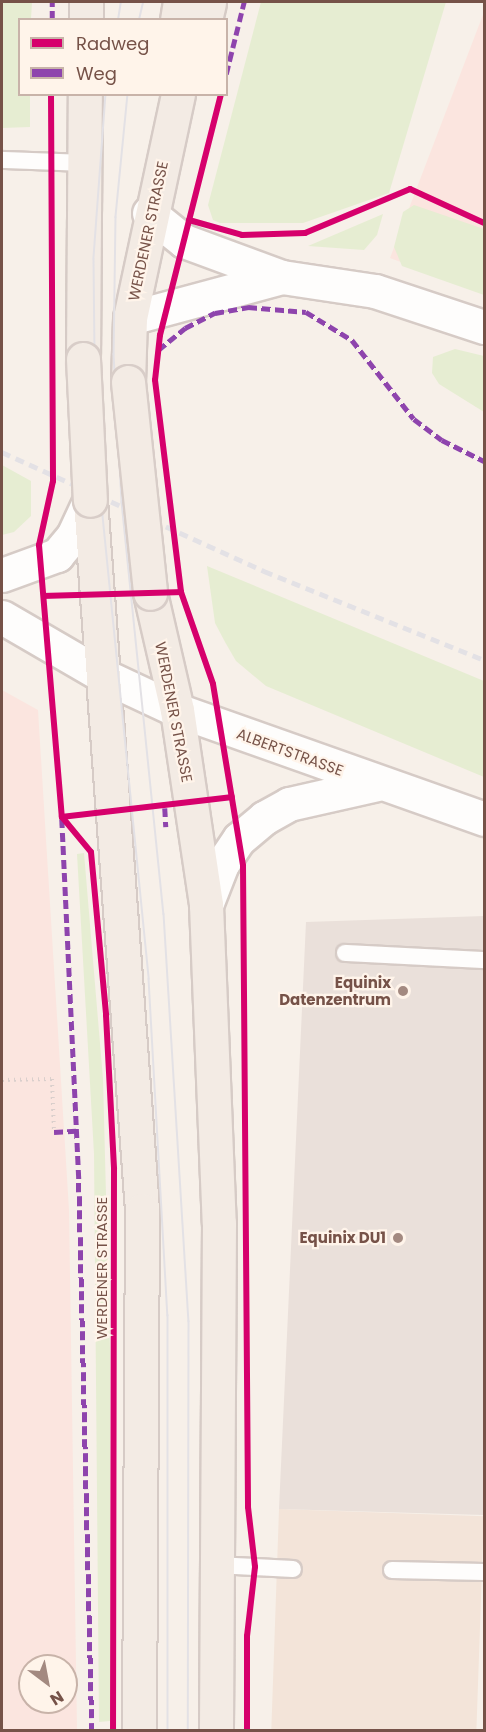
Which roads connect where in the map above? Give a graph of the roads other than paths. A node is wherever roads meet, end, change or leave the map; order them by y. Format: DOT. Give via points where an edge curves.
graph roads {
  1 [pos="86,2"];
  2 [pos="180,2"];
  3 [pos="209,2"];
  4 [pos="86,18"];
  5 [pos="177,18"];
  6 [pos="205,18"];
  7 [pos="86,96"];
  8 [pos="178,96"];
  9 [pos="2,160"];
  10 [pos="85,163"];
  11 [pos="149,213"];
  12 [pos="282,277"];
  13 [pos="130,318"];
  14 [pos="484,327"];
  15 [pos="90,500"];
  16 [pos="2,575"];
  17 [pos="2,617"];
  18 [pos="100,674"];
  19 [pos="177,710"];
  20 [pos="379,784"];
  21 [pos="484,819"];
  22 [pos="206,906"];
  23 [pos="345,953"];
  24 [pos="484,960"];
  25 [pos="216,1565"];
  26 [pos="293,1569"];
  27 [pos="392,1570"];
  28 [pos="484,1572"];
  29 [pos="139,1731"];
  30 [pos="216,1731"];
  1 -- 4 [label="main road"];
  2 -- 5 [label="main road"];
  3 -- 6 [label="main road"];
  7 -- 10 [label="main road"];
  8 -- 11 [label="main road, WERDENER STRASSE"];
  9 -- 10 [label="lane"];
  10 -- 15 [label="main road, bridge" via="83,359"];
  11 -- 12 [label="street" via="184,241"];
  11 -- 13 [label="main road, WERDENER STRASSE"];
  12 -- 13 [label="street"];
  12 -- 14 [label="street" via="375,291"];
  13 -- 19 [label="main road, WERDENER STRASSE, bridge" via="128,382 150,593"];
  15 -- 16 [label="street" via="73,536 57,555"];
  15 -- 18 [label="main road"];
  17 -- 18 [label="street, ALBERTSTRASSE"];
  18 -- 19 [label="street, ALBERTSTRASSE"];
  18 -- 29 [label="main road" via="142,1210"];
  19 -- 20 [label="street, ALBERTSTRASSE"];
  19 -- 22 [label="main road, WERDENER STRASSE"];
  20 -- 21 [label="street, ALBERTSTRASSE"];
  20 -- 22 [label="street" via="289,804 264,818 239,839 222,864"];
  22 -- 25 [label="main road, WERDENER STRASSE" via="219,1223"];
  23 -- 24 [label="lane"];
  25 -- 26 [label="lane"];
  25 -- 30 [label="main road, WERDENER STRASSE"];
  27 -- 28 [label="lane"];
}
